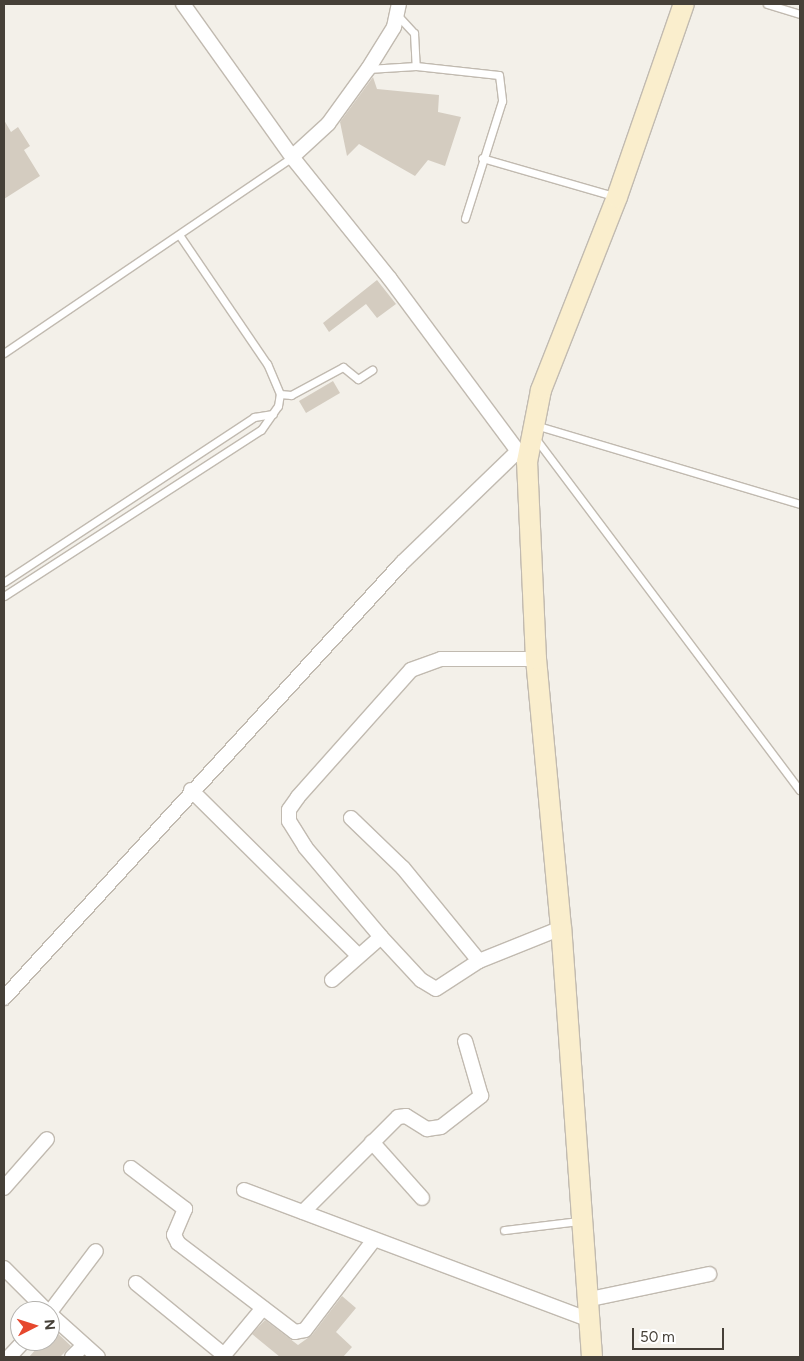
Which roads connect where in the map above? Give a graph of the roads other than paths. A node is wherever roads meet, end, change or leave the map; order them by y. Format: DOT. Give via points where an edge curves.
graph roads {
  1 [pos="183,4"];
  2 [pos="684,4"];
  3 [pos="767,4"];
  4 [pos="399,10"];
  5 [pos="800,14"];
  6 [pos="416,66"];
  7 [pos="368,69"];
  8 [pos="292,157"];
  9 [pos="482,158"];
  10 [pos="617,197"];
  11 [pos="465,218"];
  12 [pos="180,236"];
  13 [pos="4,353"];
  14 [pos="372,370"];
  15 [pos="280,394"];
  16 [pos="273,414"];
  17 [pos="531,428"];
  18 [pos="522,457"];
  19 [pos="800,504"];
  20 [pos="4,582"];
  21 [pos="4,596"];
  22 [pos="536,660"];
  23 [pos="191,790"];
  24 [pos="800,790"];
  25 [pos="351,818"];
  26 [pos="561,928"];
  27 [pos="381,936"];
  28 [pos="358,955"];
  29 [pos="479,960"];
  30 [pos="332,980"];
  31 [pos="4,998"];
  32 [pos="465,1040"];
  33 [pos="47,1139"];
  34 [pos="372,1142"];
  35 [pos="131,1168"];
  36 [pos="4,1188"];
  37 [pos="244,1190"];
  38 [pos="422,1198"];
  39 [pos="303,1212"];
  40 [pos="580,1221"];
  41 [pos="504,1230"];
  42 [pos="372,1242"];
  43 [pos="96,1251"];
  44 [pos="4,1268"];
  45 [pos="709,1274"];
  46 [pos="136,1283"];
  47 [pos="38,1301"];
  48 [pos="57,1301"];
  49 [pos="263,1308"];
  50 [pos="586,1310"];
  51 [pos="60,1323"];
  52 [pos="82,1346"];
  53 [pos="72,1357"];
  54 [pos="98,1357"];
  55 [pos="592,1357"];
  1 -- 8 [label="street"];
  2 -- 10 [label="main road"];
  3 -- 5 [label="lane"];
  4 -- 6 [label="lane" via="414,33"];
  4 -- 7 [label="street"];
  6 -- 7 [label="lane"];
  6 -- 9 [label="lane" via="499,75 502,101"];
  7 -- 8 [label="street" via="328,124"];
  8 -- 12 [label="lane"];
  8 -- 18 [label="street" via="390,279"];
  9 -- 10 [label="lane"];
  9 -- 11 [label="lane"];
  10 -- 17 [label="main road" via="541,390"];
  12 -- 13 [label="lane"];
  12 -- 15 [label="lane" via="267,364"];
  14 -- 15 [label="lane" via="358,379 343,367 291,395"];
  15 -- 16 [label="lane"];
  16 -- 20 [label="lane" via="254,417"];
  16 -- 21 [label="lane" via="261,430"];
  17 -- 18 [label="main road"];
  17 -- 19 [label="lane"];
  17 -- 24 [label="lane"];
  18 -- 22 [label="main road"];
  18 -- 23 [label="street" via="423,541"];
  22 -- 26 [label="main road"];
  22 -- 27 [label="street" via="442,659 411,670 289,810 293,833"];
  23 -- 28 [label="street"];
  23 -- 31 [label="street"];
  25 -- 29 [label="street" via="403,868"];
  26 -- 29 [label="street"];
  26 -- 40 [label="main road"];
  27 -- 28 [label="street"];
  27 -- 29 [label="street" via="422,980 436,989"];
  28 -- 30 [label="street"];
  32 -- 34 [label="street" via="481,1096 446,1125 434,1129 402,1115"];
  33 -- 36 [label="street"];
  34 -- 38 [label="street"];
  34 -- 39 [label="street"];
  35 -- 49 [label="street" via="185,1209 174,1235 178,1243"];
  37 -- 39 [label="street"];
  39 -- 42 [label="street"];
  40 -- 41 [label="lane"];
  40 -- 50 [label="main road"];
  42 -- 49 [label="street" via="305,1330 288,1328"];
  42 -- 50 [label="street"];
  43 -- 48 [label="street"];
  44 -- 47 [label="street"];
  45 -- 50 [label="street"];
  46 -- 49 [label="street" via="224,1354"];
  50 -- 55 [label="main road"];
  51 -- 52 [label="street"];
  52 -- 53 [label="street"];
  52 -- 54 [label="street"];
}
